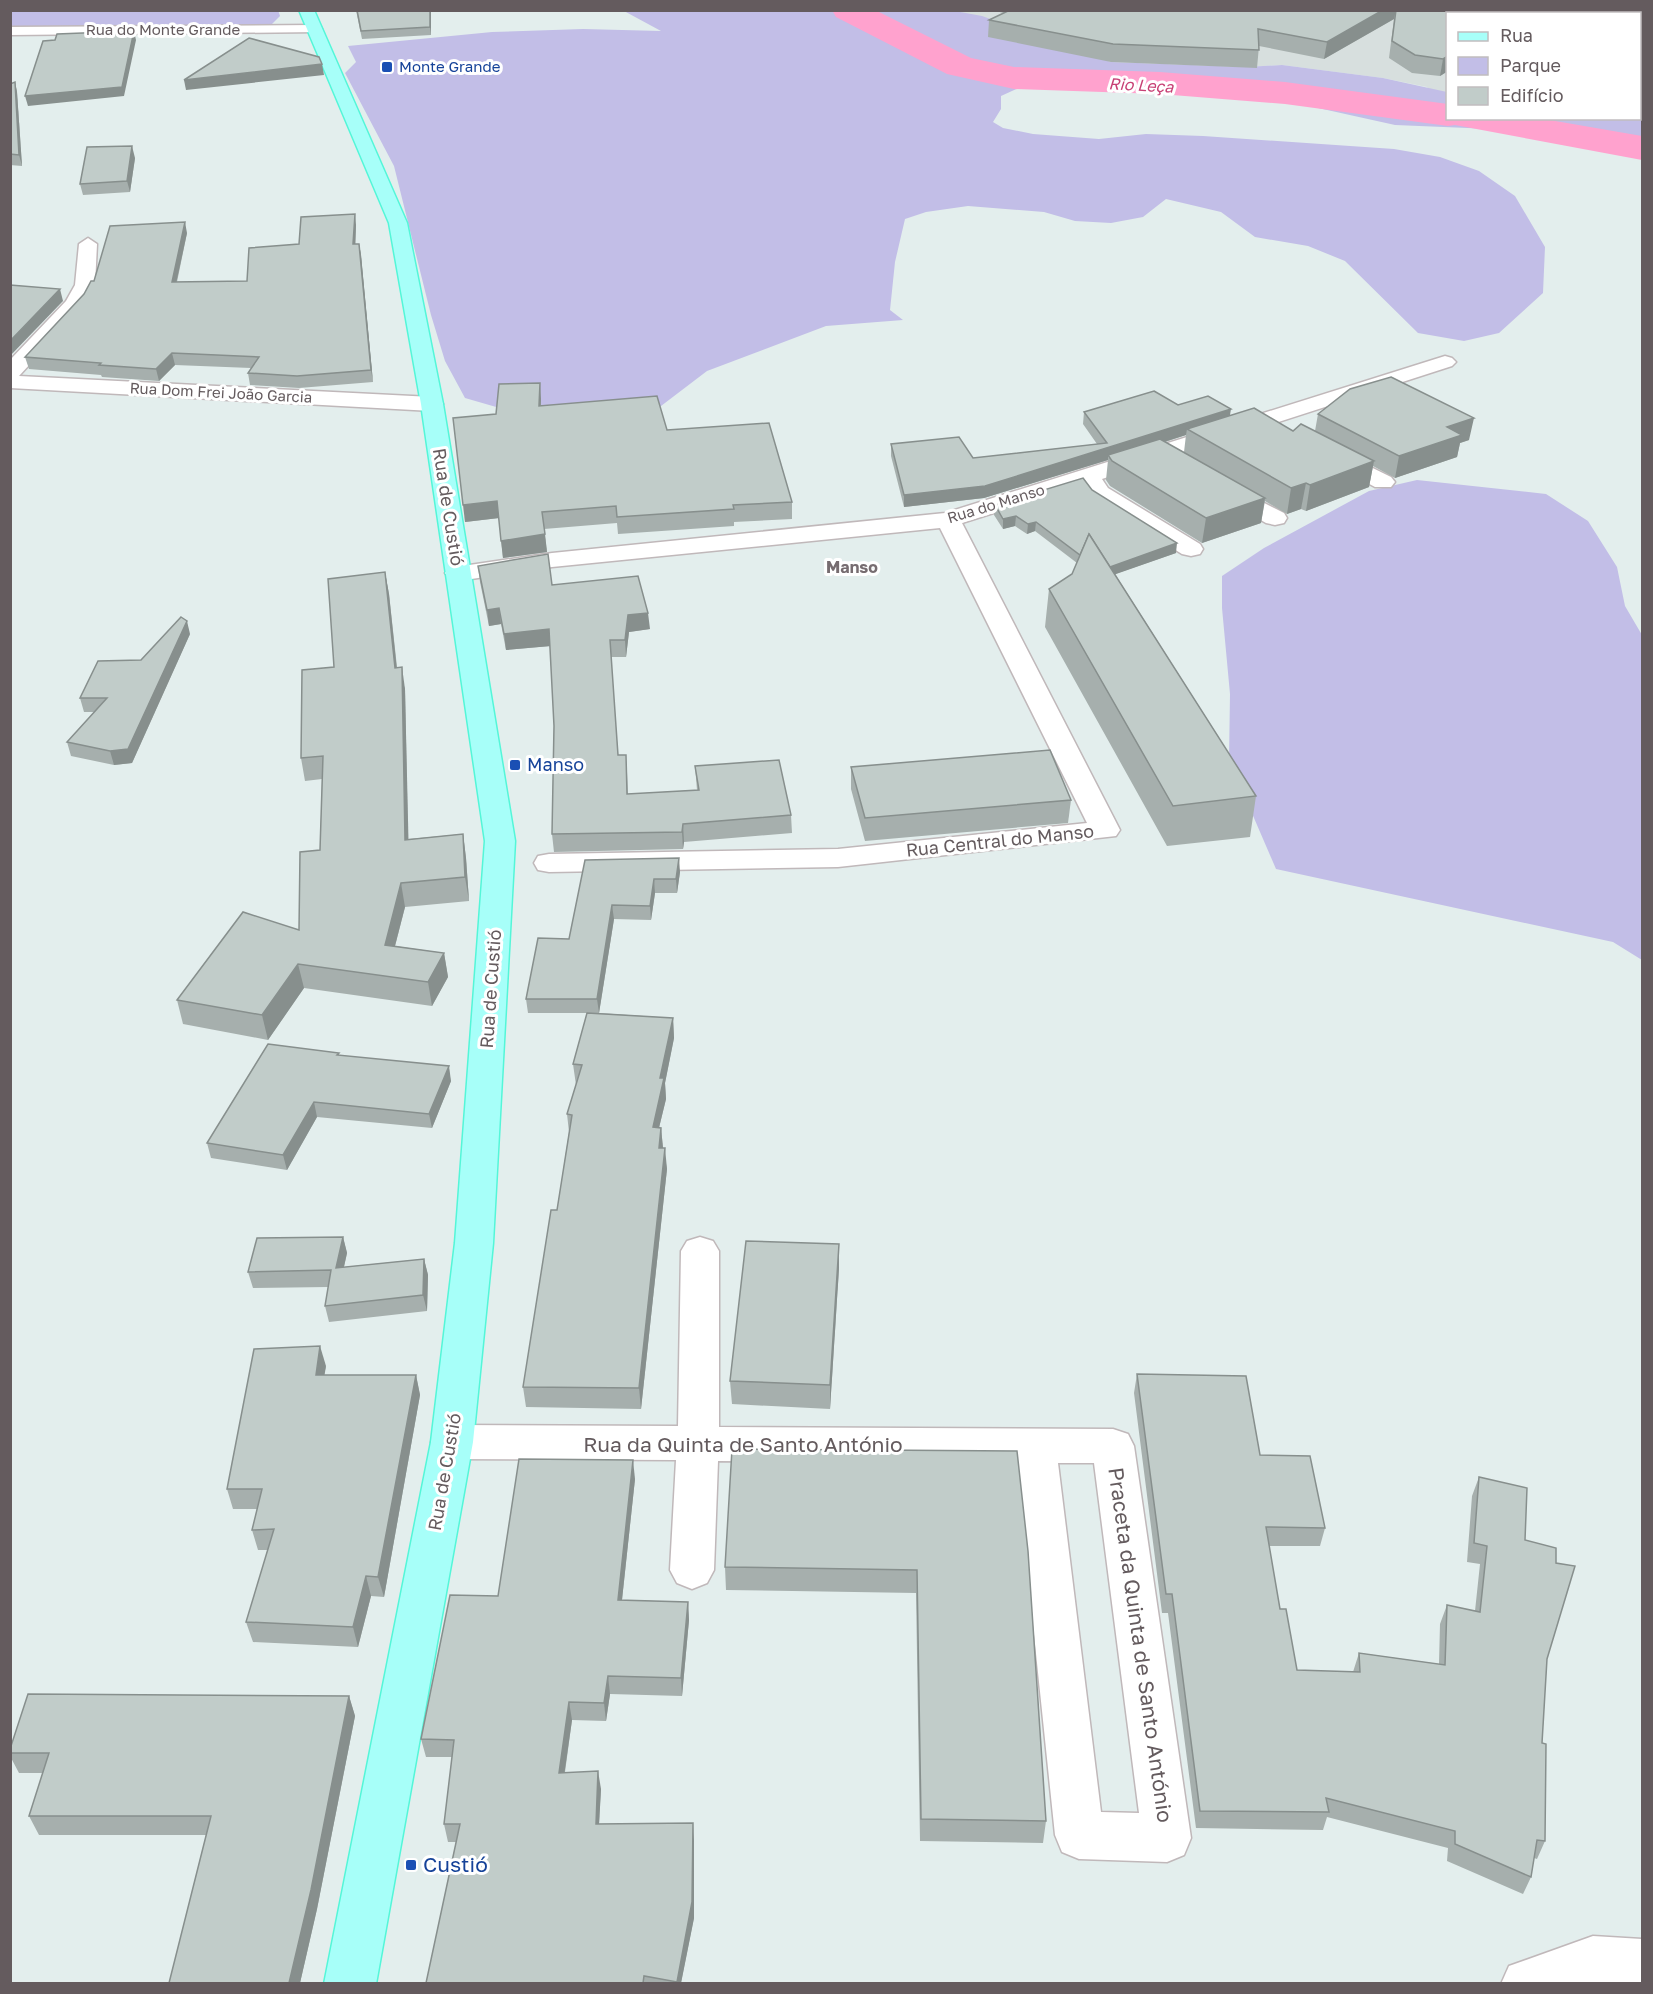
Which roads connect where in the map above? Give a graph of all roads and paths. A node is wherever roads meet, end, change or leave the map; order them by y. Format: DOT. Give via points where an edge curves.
graph roads {
  1 [pos="310,20"];
  2 [pos="10,31"];
  3 [pos="27,31"];
  4 [pos="10,44"];
  5 [pos="88,244"];
  6 [pos="1445,362"];
  7 [pos="10,373"];
  8 [pos="10,382"];
  9 [pos="432,404"];
  10 [pos="1263,420"];
  11 [pos="1159,453"];
  12 [pos="1088,476"];
  13 [pos="1383,482"];
  14 [pos="1275,518"];
  15 [pos="948,520"];
  16 [pos="1191,549"];
  17 [pos="458,573"];
  18 [pos="549,863"];
  19 [pos="700,1251"];
  20 [pos="452,1442"];
  21 [pos="698,1445"];
  22 [pos="1035,1446"];
  23 [pos="692,1570"];
  24 [pos="1642,1964"];
  25 [pos="1596,1973"];
  26 [pos="350,1983"];
  27 [pos="1527,1983"];
  1 -- 3 [label="street, Rua do Monte Grande"];
  1 -- 9 [label="main road, Rua de Custió" via="398,224"];
  2 -- 3 [label="street, Rua do Monte Grande"];
  3 -- 4 [label="street"];
  5 -- 7 [label="street" via="85,285 75,304"];
  6 -- 10 [label="street, Rua do Manso"];
  8 -- 9 [label="street, Rua Dom Frei João Garcia"];
  9 -- 17 [label="main road, Rua de Custió"];
  10 -- 11 [label="street, Rua do Manso"];
  10 -- 13 [label="street"];
  11 -- 12 [label="street, Rua do Manso"];
  11 -- 14 [label="street"];
  12 -- 15 [label="street, Rua do Manso"];
  12 -- 16 [label="street" via="1100,493"];
  15 -- 17 [label="street, Rua do Manso"];
  15 -- 18 [label="street, Rua Central do Manso" via="1105,830 838,858"];
  17 -- 20 [label="main road, Rua de Custió" via="500,841 474,1243"];
  19 -- 21 [label="street"];
  20 -- 21 [label="street, Rua da Quinta de Santo António"];
  20 -- 26 [label="main road, Rua de Custió"];
  21 -- 22 [label="street, Rua da Quinta de Santo António"];
  21 -- 23 [label="street"];
  22 -- 22 [label="street, Praceta da Quinta de Santo António" via="1113,1446 1167,1838 1079,1835"];
  24 -- 25 [label="street"];
  25 -- 27 [label="street"];
}
